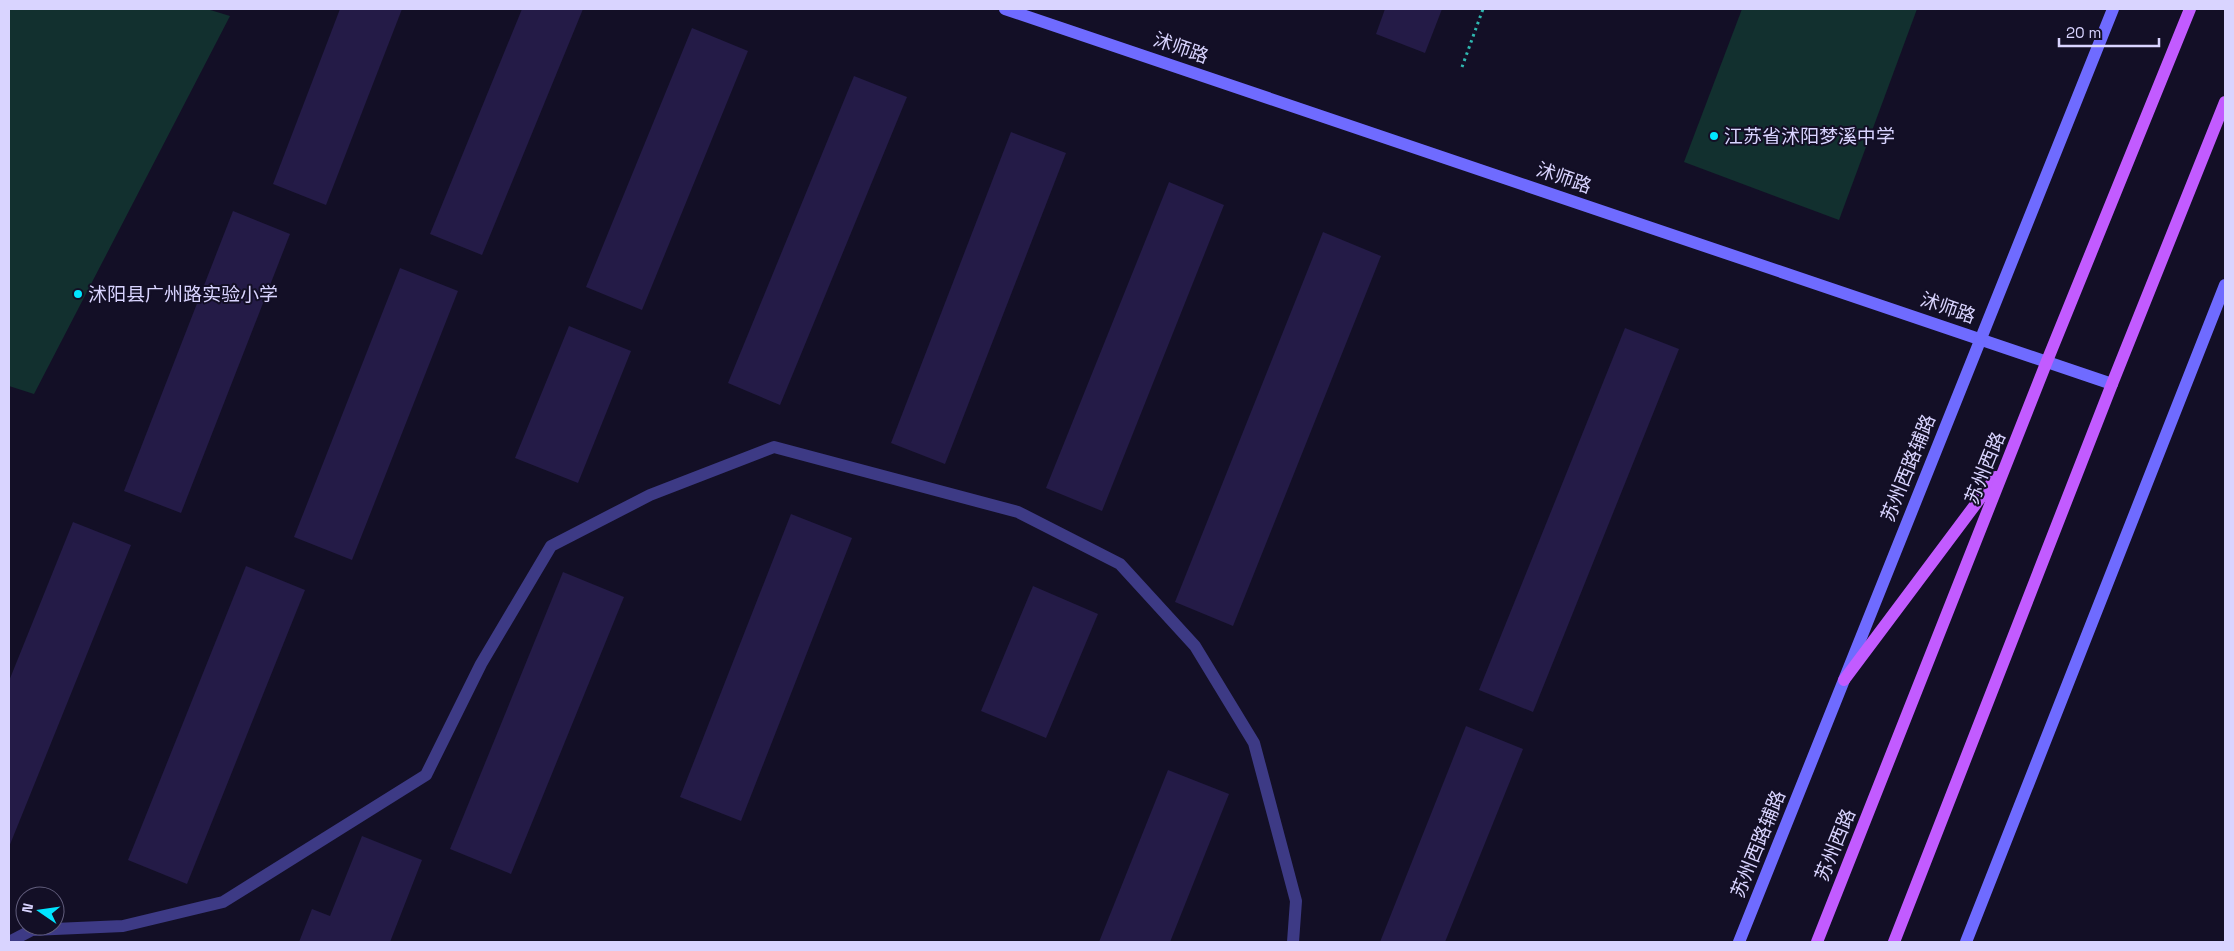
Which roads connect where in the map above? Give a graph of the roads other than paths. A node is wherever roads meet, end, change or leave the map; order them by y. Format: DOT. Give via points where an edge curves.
graph roads {
  1 [pos="1005,9"];
  2 [pos="2113,9"];
  3 [pos="2190,9"];
  4 [pos="2225,102"];
  5 [pos="2225,285"];
  6 [pos="1980,339"];
  7 [pos="2047,362"];
  8 [pos="2112,384"];
  9 [pos="2007,463"];
  10 [pos="1844,680"];
  11 [pos="9,942"];
  12 [pos="1293,942"];
  13 [pos="1739,942"];
  14 [pos="1817,942"];
  15 [pos="1894,942"];
  16 [pos="1966,942"];
  1 -- 6 [label="street, 沭师路"];
  2 -- 6 [label="street, 苏州西路辅路"];
  3 -- 7 [label="main road, 苏州西路"];
  4 -- 8 [label="main road"];
  5 -- 16 [label="street"];
  6 -- 7 [label="street, 沭师路"];
  6 -- 10 [label="street, 苏州西路辅路"];
  7 -- 8 [label="street, 沭师路"];
  7 -- 9 [label="main road, 苏州西路"];
  8 -- 15 [label="main road"];
  9 -- 10 [label="main road"];
  9 -- 14 [label="main road, 苏州西路"];
  10 -- 13 [label="street, 苏州西路辅路"];
  11 -- 12 [label="street" via="32,930 123,926 223,902 426,775 481,664 551,546 650,495 774,447 1018,512 1120,564 1195,646 1254,743 1296,902"];
}
